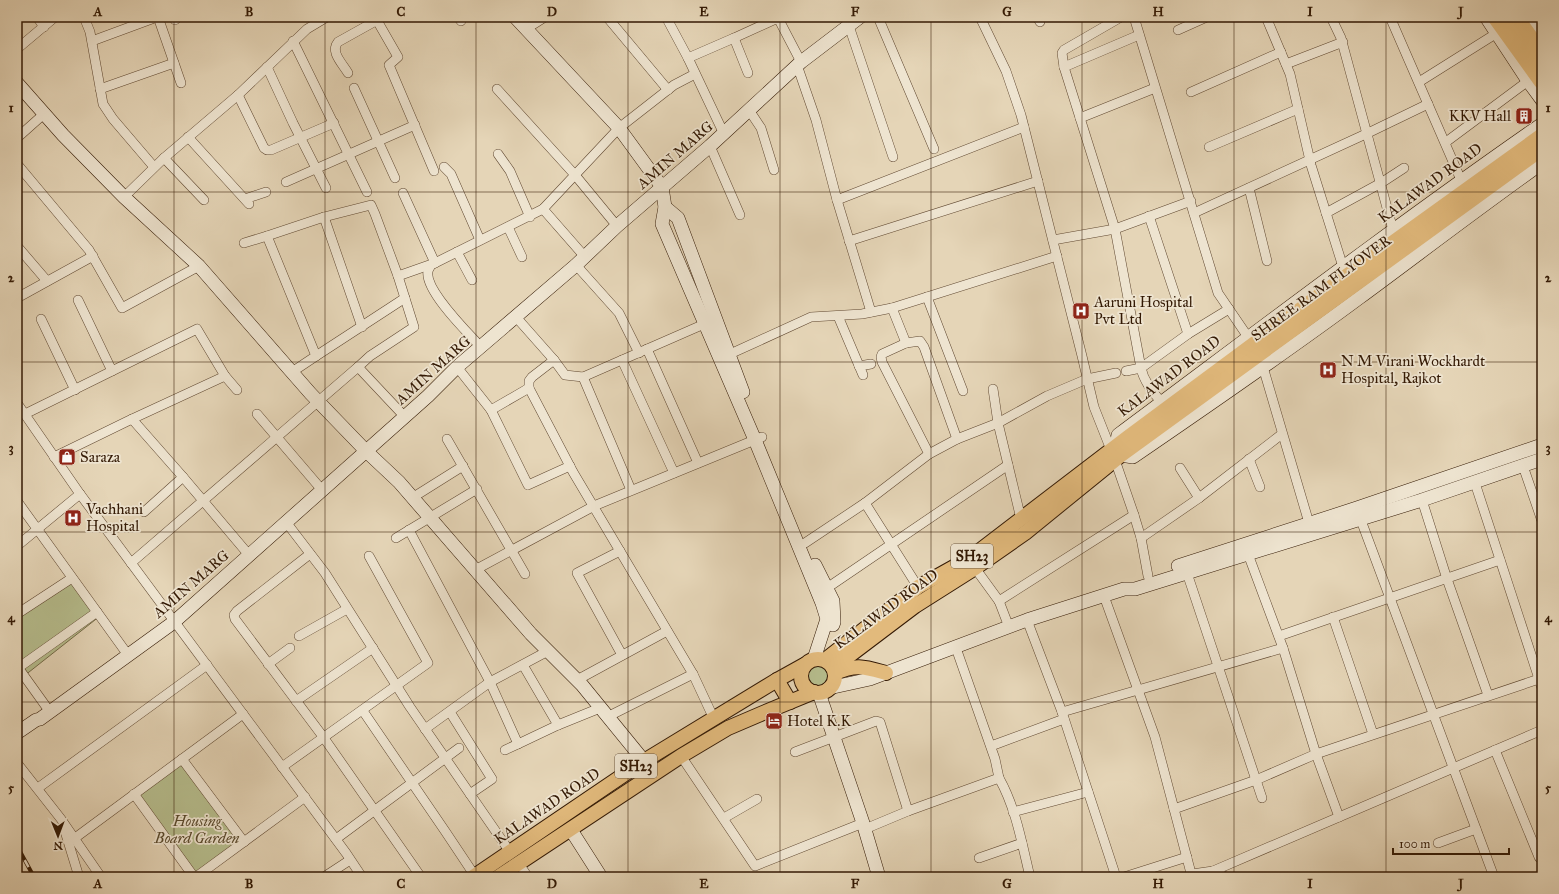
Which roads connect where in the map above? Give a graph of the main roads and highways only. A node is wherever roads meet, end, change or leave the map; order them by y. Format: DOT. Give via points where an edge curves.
graph roads {
  1 [pos="1514,17"];
  2 [pos="1496,25"];
  3 [pos="1542,55"];
  4 [pos="1535,81"];
  5 [pos="1542,135"];
  6 [pos="1542,149"];
  7 [pos="1120,449"];
  8 [pos="822,664"];
  9 [pos="886,673"];
  10 [pos="777,680"];
  11 [pos="821,691"];
  12 [pos="790,702"];
  13 [pos="474,876"];
  14 [pos="498,877"];
  1 -- 3 [label="highway"];
  2 -- 4 [label="highway"];
  5 -- 7 [label="main road, SHREE RAM FLYOVER" via="1317,298"];
  6 -- 7 [label="main road, SHREE RAM FLYOVER"];
  7 -- 8 [label="main road, KALAWAD ROAD / SH23" via="970,558 918,587"];
  7 -- 8 [label="main road, KALAWAD ROAD / SH23" via="1025,533 975,568"];
  8 -- 9 [label="main road" via="846,668 862,666"];
  8 -- 10 [label="main road, KALAWAD ROAD / SH23"];
  8 -- 11 [label="main road" via="833,684"];
  8 -- 11 [label="main road" via="801,676 804,686"];
  10 -- 12 [label="main road"];
  10 -- 13 [label="main road, KALAWAD ROAD / SH23" via="644,761"];
  11 -- 12 [label="main road, SH23"];
  12 -- 14 [label="main road, SH23" via="728,728 681,756"];
}
